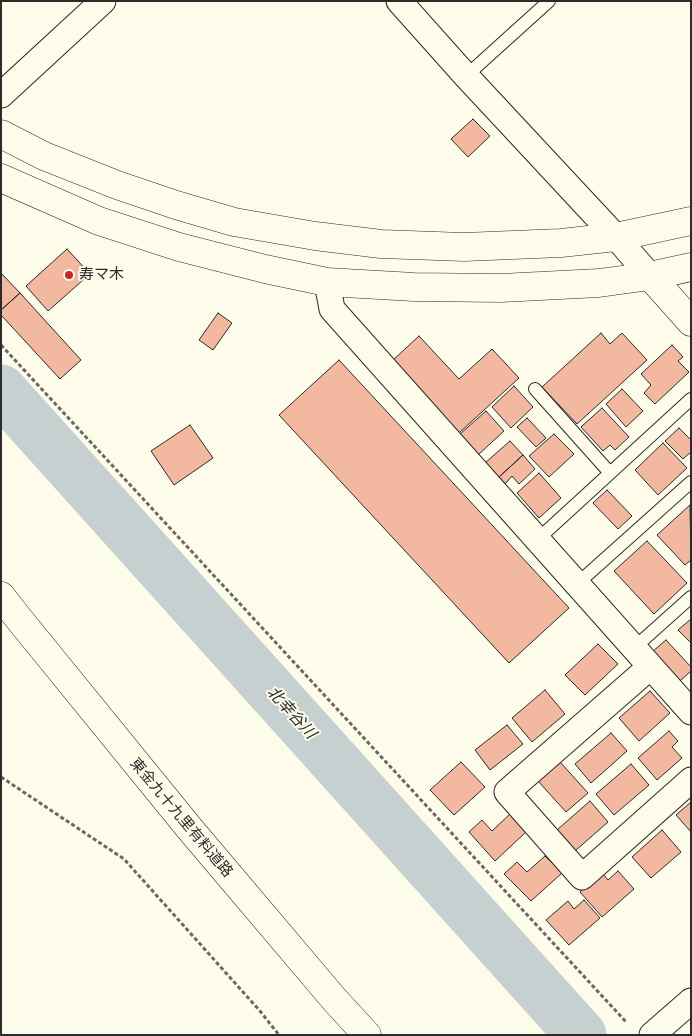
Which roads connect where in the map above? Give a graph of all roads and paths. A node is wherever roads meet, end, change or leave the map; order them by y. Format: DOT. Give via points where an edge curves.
graph roads {
  1 [pos="103,1"];
  2 [pos="399,1"];
  3 [pos="548,1"];
  4 [pos="466,76"];
  5 [pos="1,95"];
  6 [pos="1,134"];
  7 [pos="1,178"];
  8 [pos="691,221"];
  9 [pos="616,237"];
  10 [pos="691,267"];
  11 [pos="650,276"];
  12 [pos="327,282"];
  13 [pos="691,322"];
  14 [pos="1,345"];
  15 [pos="535,389"];
  16 [pos="691,399"];
  17 [pos="610,473"];
  18 [pos="691,482"];
  19 [pos="537,540"];
  20 [pos="577,584"];
  21 [pos="1,596"];
  22 [pos="691,597"];
  23 [pos="642,658"];
  24 [pos="691,712"];
  25 [pos="1,777"];
  26 [pos="691,780"];
  27 [pos="691,1001"];
  28 [pos="642,1031"];
  29 [pos="279,1035"];
  30 [pos="367,1035"];
  1 -- 5 [label="street"];
  2 -- 4 [label="street"];
  3 -- 4 [label="lane"];
  4 -- 9 [label="street"];
  6 -- 9 [label="main road" via="44,156 116,185 234,222 279,230 381,244 464,247"];
  7 -- 12 [label="main road" via="99,220 179,247"];
  8 -- 9 [label="main road"];
  9 -- 11 [label="street"];
  10 -- 11 [label="main road"];
  11 -- 12 [label="main road" via="599,283 501,288"];
  11 -- 13 [label="main road"];
  12 -- 19 [label="street" via="332,309"];
  14 -- 28 [label="path"];
  15 -- 17 [label="lane"];
  16 -- 17 [label="lane"];
  17 -- 19 [label="lane"];
  18 -- 20 [label="lane"];
  19 -- 20 [label="street"];
  20 -- 23 [label="street"];
  21 -- 30 [label="main road, 東金九十九里有料道路" via="190,829"];
  22 -- 23 [label="lane"];
  23 -- 24 [label="street"];
  23 -- 26 [label="street" via="507,792 582,876"];
  25 -- 29 [label="path" via="124,859"];
  27 -- 28 [label="street"];
}
